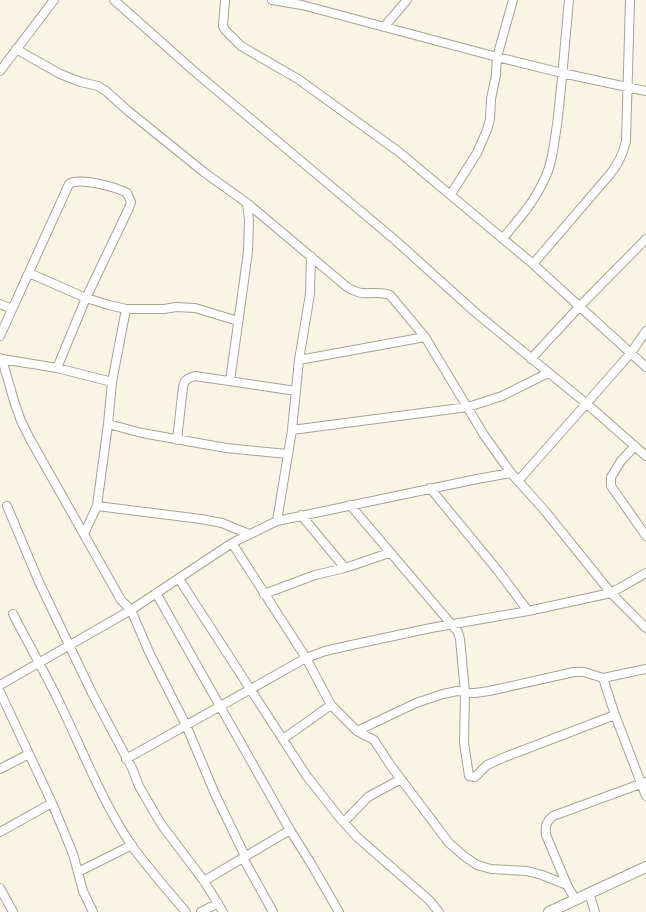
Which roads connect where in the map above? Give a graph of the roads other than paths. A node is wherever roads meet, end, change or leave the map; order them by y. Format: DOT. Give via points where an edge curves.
graph roads {
  1 [pos="54,0"];
  2 [pos="114,0"];
  3 [pos="225,0"];
  4 [pos="272,0"];
  5 [pos="407,0"];
  6 [pos="513,0"];
  7 [pos="569,0"];
  8 [pos="630,0"];
  9 [pos="384,27"];
  10 [pos="16,49"];
  11 [pos="497,58"];
  12 [pos="0,71"];
  13 [pos="562,73"];
  14 [pos="628,87"];
  15 [pos="646,91"];
  16 [pos="451,194"];
  17 [pos="247,204"];
  18 [pos="503,238"];
  19 [pos="646,239"];
  20 [pos="311,256"];
  21 [pos="533,264"];
  22 [pos="28,273"];
  23 [pos="86,298"];
  24 [pos="0,304"];
  25 [pos="579,306"];
  26 [pos="12,309"];
  27 [pos="126,309"];
  28 [pos="238,321"];
  29 [pos="646,330"];
  30 [pos="0,336"];
  31 [pos="425,337"];
  32 [pos="630,354"];
  33 [pos="1,358"];
  34 [pos="531,359"];
  35 [pos="299,360"];
  36 [pos="646,367"];
  37 [pos="57,368"];
  38 [pos="548,373"];
  39 [pos="230,381"];
  40 [pos="112,382"];
  41 [pos="296,391"];
  42 [pos="587,404"];
  43 [pos="468,407"];
  44 [pos="108,424"];
  45 [pos="292,430"];
  46 [pos="177,440"];
  47 [pos="634,446"];
  48 [pos="287,454"];
  49 [pos="646,456"];
  50 [pos="511,473"];
  51 [pos="518,481"];
  52 [pos="430,488"];
  53 [pos="350,505"];
  54 [pos="7,506"];
  55 [pos="97,506"];
  56 [pos="300,515"];
  57 [pos="276,521"];
  58 [pos="84,534"];
  59 [pos="249,534"];
  60 [pos="646,536"];
  61 [pos="232,543"];
  62 [pos="389,553"];
  63 [pos="345,568"];
  64 [pos="646,573"];
  65 [pos="179,579"];
  66 [pos="611,593"];
  67 [pos="156,594"];
  68 [pos="264,594"];
  69 [pos="131,610"];
  70 [pos="528,611"];
  71 [pos="13,614"];
  72 [pos="452,624"];
  73 [pos="646,628"];
  74 [pos="70,646"];
  75 [pos="306,658"];
  76 [pos="38,663"];
  77 [pos="646,670"];
  78 [pos="603,678"];
  79 [pos="0,685"];
  80 [pos="250,688"];
  81 [pos="0,692"];
  82 [pos="465,692"];
  83 [pos="332,705"];
  84 [pos="219,706"];
  85 [pos="3,709"];
  86 [pos="615,715"];
  87 [pos="186,725"];
  88 [pos="357,731"];
  89 [pos="283,739"];
  90 [pos="28,754"];
  91 [pos="126,759"];
  92 [pos="0,769"];
  93 [pos="401,779"];
  94 [pos="644,782"];
  95 [pos="646,796"];
  96 [pos="52,803"];
  97 [pos="344,822"];
  98 [pos="290,830"];
  99 [pos="0,832"];
  100 [pos="132,845"];
  101 [pos="244,857"];
  102 [pos="646,867"];
  103 [pos="78,872"];
  104 [pos="204,881"];
  105 [pos="567,885"];
  106 [pos="0,888"];
  107 [pos="589,893"];
  108 [pos="575,899"];
  109 [pos="218,903"];
  110 [pos="14,912"];
  111 [pos="93,912"];
  112 [pos="186,912"];
  113 [pos="201,912"];
  114 [pos="223,912"];
  115 [pos="273,912"];
  116 [pos="339,912"];
  117 [pos="439,912"];
  118 [pos="549,912"];
  119 [pos="596,912"];
  1 -- 10 [label="street"];
  2 -- 34 [label="street"];
  3 -- 16 [label="street" via="223,26 241,46 320,93"];
  4 -- 9 [label="street" via="302,5"];
  5 -- 9 [label="street"];
  6 -- 11 [label="street"];
  7 -- 13 [label="street"];
  8 -- 14 [label="street"];
  9 -- 11 [label="street"];
  10 -- 12 [label="street"];
  10 -- 17 [label="street" via="60,74 106,90 127,110"];
  11 -- 13 [label="street"];
  11 -- 16 [label="street" via="487,130 477,153"];
  13 -- 14 [label="street"];
  13 -- 18 [label="street" via="555,138 546,177 525,212"];
  14 -- 15 [label="street"];
  14 -- 21 [label="street" via="626,141 618,163"];
  16 -- 18 [label="street"];
  17 -- 20 [label="street"];
  17 -- 28 [label="street" via="248,252"];
  18 -- 21 [label="street"];
  19 -- 25 [label="street"];
  20 -- 31 [label="street" via="352,290 364,293 381,292 390,296"];
  20 -- 35 [label="street" via="310,294"];
  21 -- 25 [label="street"];
  22 -- 23 [label="street"];
  22 -- 23 [label="street" via="69,184 77,181 122,190 127,193 131,202"];
  22 -- 26 [label="street"];
  23 -- 27 [label="street"];
  23 -- 37 [label="street"];
  24 -- 26 [label="street"];
  25 -- 32 [label="street"];
  25 -- 34 [label="street"];
  26 -- 30 [label="street"];
  27 -- 28 [label="street" via="195,308"];
  27 -- 40 [label="street"];
  28 -- 39 [label="street"];
  29 -- 32 [label="street"];
  31 -- 35 [label="street"];
  31 -- 43 [label="street"];
  32 -- 36 [label="street"];
  32 -- 42 [label="street"];
  33 -- 37 [label="street"];
  33 -- 58 [label="street" via="21,421"];
  34 -- 38 [label="street"];
  35 -- 41 [label="street"];
  37 -- 40 [label="street"];
  38 -- 42 [label="street"];
  38 -- 43 [label="street" via="502,396"];
  39 -- 41 [label="street"];
  39 -- 46 [label="street" via="195,376 184,382"];
  40 -- 44 [label="street"];
  41 -- 45 [label="street"];
  42 -- 47 [label="street"];
  42 -- 51 [label="street"];
  43 -- 45 [label="street"];
  43 -- 50 [label="street"];
  44 -- 46 [label="street"];
  44 -- 55 [label="street"];
  45 -- 48 [label="street"];
  46 -- 48 [label="street"];
  47 -- 49 [label="street"];
  47 -- 60 [label="street" via="611,476 611,486"];
  48 -- 57 [label="street"];
  50 -- 51 [label="street"];
  50 -- 52 [label="street"];
  51 -- 66 [label="street"];
  52 -- 53 [label="street"];
  52 -- 70 [label="street" via="490,560"];
  53 -- 56 [label="street"];
  53 -- 62 [label="street"];
  54 -- 74 [label="street"];
  55 -- 58 [label="street"];
  55 -- 59 [label="street" via="201,519 222,523"];
  56 -- 57 [label="street"];
  56 -- 63 [label="street"];
  57 -- 59 [label="street"];
  58 -- 69 [label="street" via="121,600"];
  59 -- 61 [label="street"];
  61 -- 65 [label="street"];
  61 -- 68 [label="street"];
  62 -- 63 [label="street"];
  62 -- 72 [label="street"];
  63 -- 68 [label="street" via="315,575"];
  64 -- 66 [label="street"];
  65 -- 67 [label="street"];
  65 -- 80 [label="street"];
  66 -- 70 [label="street"];
  66 -- 73 [label="street"];
  67 -- 69 [label="street"];
  67 -- 84 [label="street"];
  68 -- 75 [label="street"];
  69 -- 74 [label="street"];
  69 -- 87 [label="street"];
  70 -- 72 [label="street"];
  71 -- 76 [label="street"];
  72 -- 75 [label="street" via="325,651"];
  72 -- 82 [label="street" via="460,639"];
  74 -- 76 [label="street"];
  74 -- 91 [label="street"];
  75 -- 80 [label="street"];
  75 -- 83 [label="street"];
  76 -- 79 [label="street"];
  76 -- 100 [label="street" via="111,811"];
  77 -- 78 [label="street"];
  78 -- 82 [label="street" via="584,672 574,672 489,691"];
  78 -- 86 [label="street"];
  80 -- 84 [label="street"];
  80 -- 89 [label="street"];
  81 -- 85 [label="street"];
  82 -- 86 [label="street" via="464,743 469,776 473,778 487,765 505,757"];
  82 -- 88 [label="street" via="443,694 416,703"];
  83 -- 88 [label="street"];
  83 -- 89 [label="street"];
  84 -- 87 [label="street"];
  84 -- 98 [label="street"];
  85 -- 90 [label="street"];
  86 -- 94 [label="street"];
  87 -- 91 [label="street"];
  87 -- 101 [label="street"];
  88 -- 93 [label="street" via="374,740"];
  89 -- 97 [label="street" via="306,775"];
  90 -- 92 [label="street"];
  90 -- 96 [label="street"];
  91 -- 104 [label="street" via="161,824"];
  93 -- 97 [label="street" via="368,797"];
  93 -- 105 [label="street" via="450,843 477,865 491,869 527,871"];
  94 -- 95 [label="street"];
  94 -- 105 [label="street" via="553,816 547,821 546,834"];
  96 -- 99 [label="street"];
  96 -- 103 [label="street"];
  97 -- 117 [label="street"];
  98 -- 101 [label="street"];
  98 -- 116 [label="street"];
  100 -- 103 [label="street"];
  100 -- 112 [label="street"];
  101 -- 104 [label="street"];
  101 -- 115 [label="street"];
  102 -- 107 [label="street"];
  103 -- 111 [label="street"];
  104 -- 109 [label="street"];
  105 -- 108 [label="street"];
  106 -- 110 [label="street"];
  107 -- 108 [label="street"];
  107 -- 119 [label="street"];
  108 -- 118 [label="street"];
  109 -- 113 [label="street"];
  109 -- 114 [label="street"];
}
